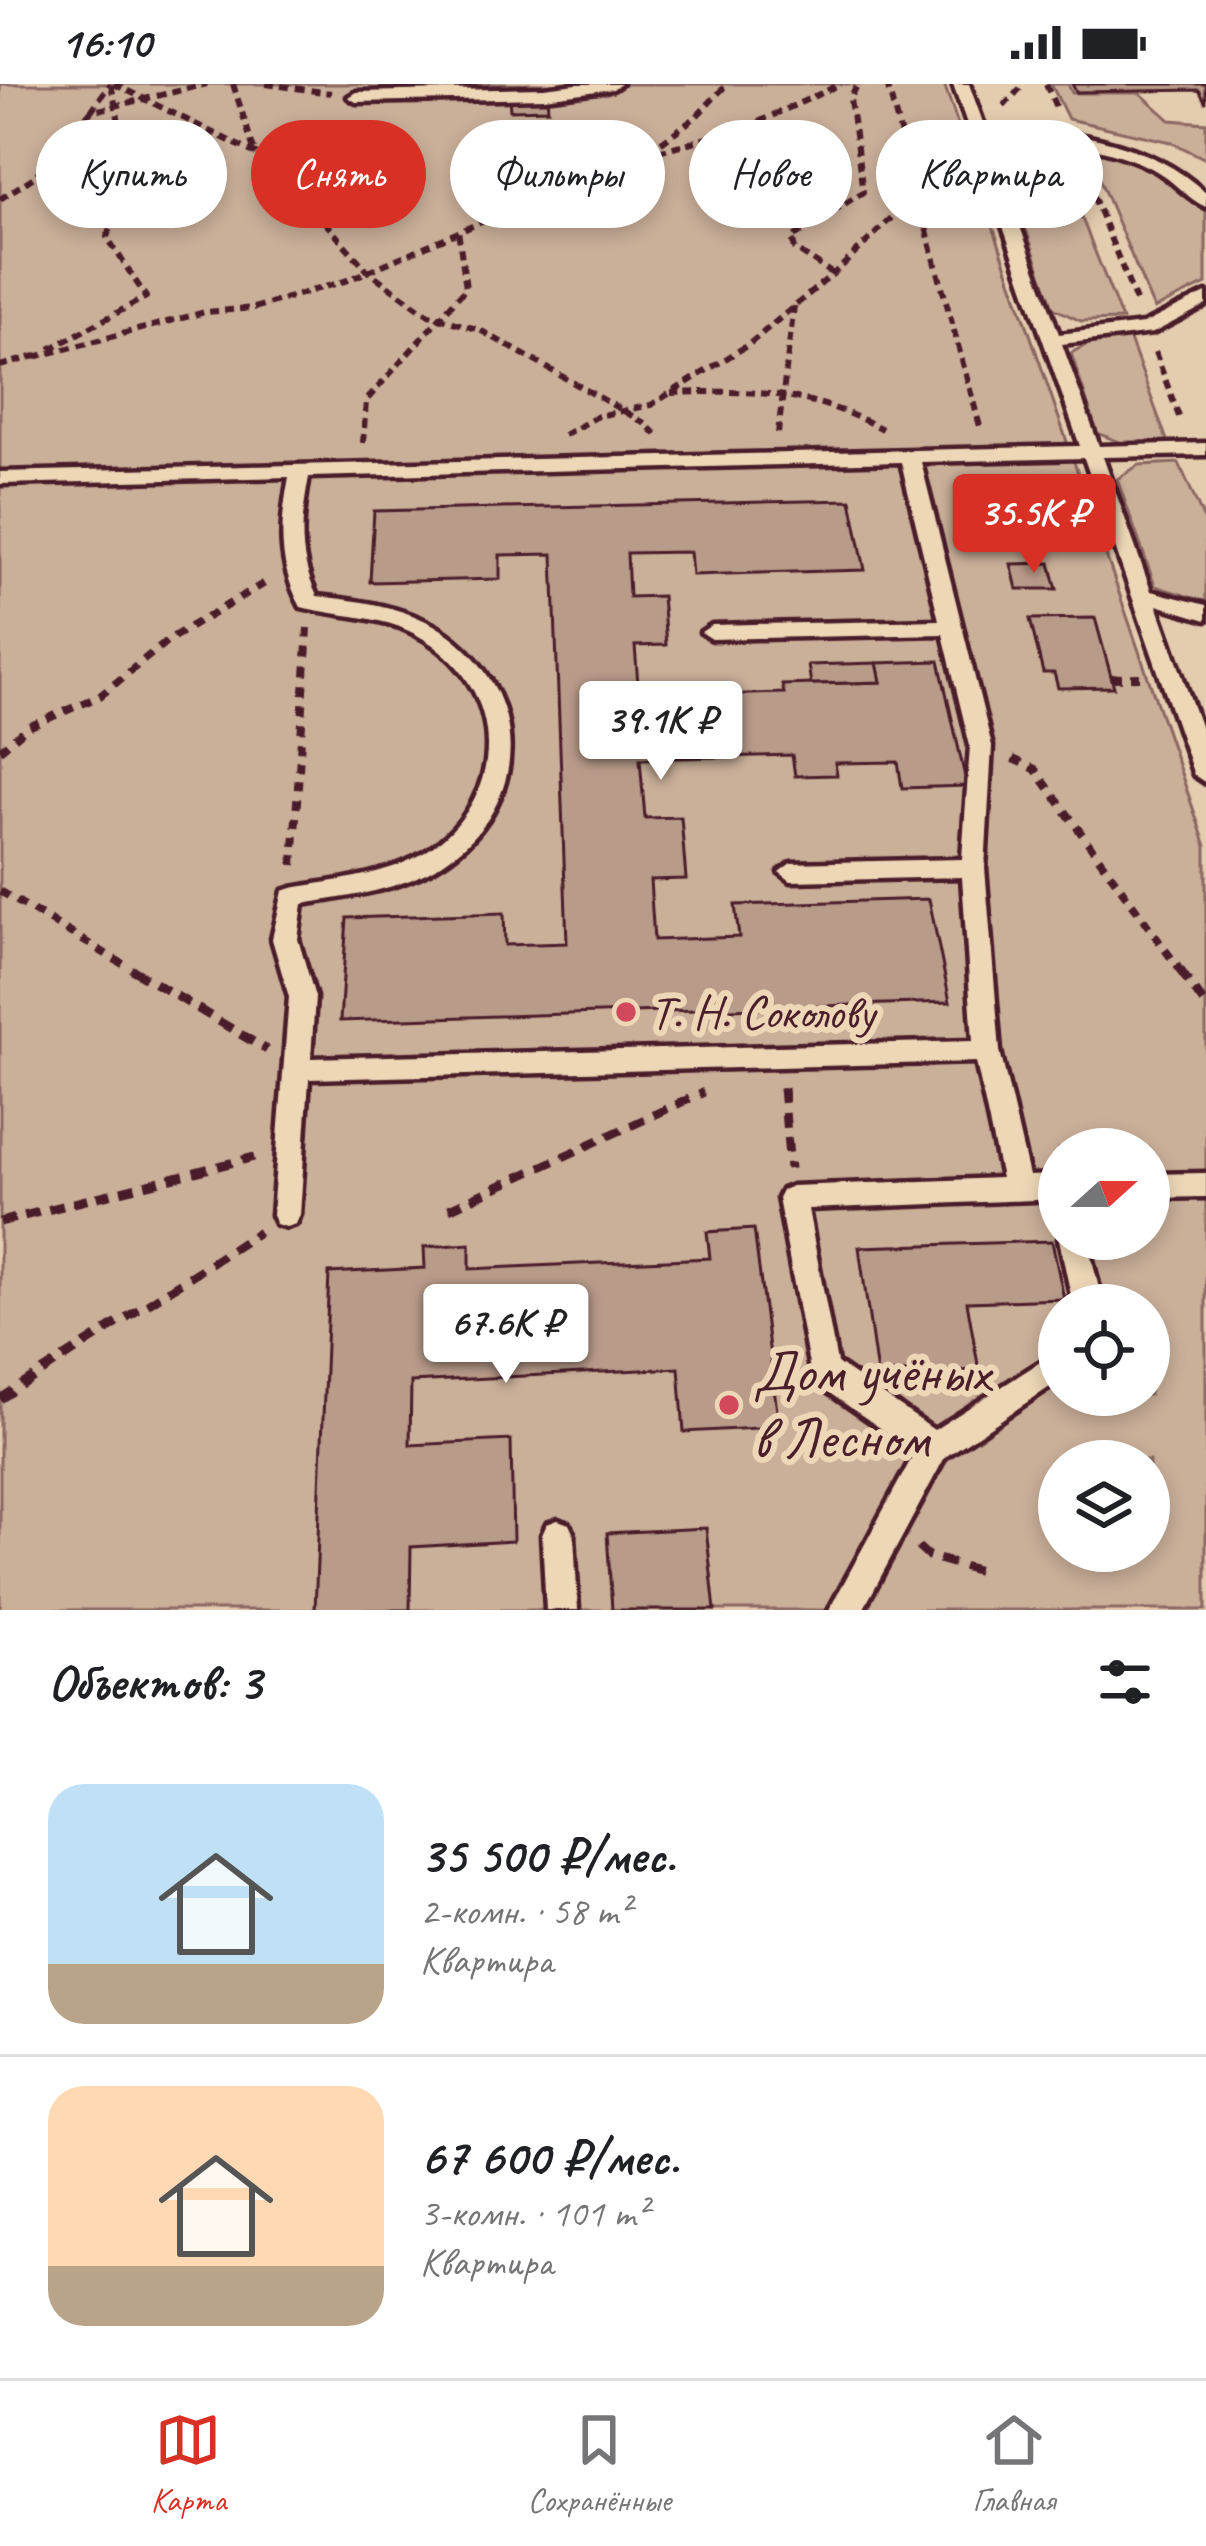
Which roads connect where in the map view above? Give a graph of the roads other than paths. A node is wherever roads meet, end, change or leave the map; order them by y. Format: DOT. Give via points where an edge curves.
graph roads {
  1 [pos="613,84"];
  2 [pos="961,84"];
  3 [pos="356,97"];
  4 [pos="974,120"];
  5 [pos="1103,148"];
  6 [pos="1206,202"];
  7 [pos="1012,228"];
  8 [pos="1206,298"];
  9 [pos="1052,340"];
  10 [pos="1198,449"];
  11 [pos="1091,451"];
  12 [pos="909,455"];
  13 [pos="300,471"];
  14 [pos="0,478"];
  15 [pos="1143,597"];
  16 [pos="1206,613"];
  17 [pos="951,628"];
  18 [pos="712,632"];
  19 [pos="1206,775"];
  20 [pos="973,868"];
  21 [pos="791,872"];
  22 [pos="987,1051"];
  23 [pos="299,1069"];
  24 [pos="1206,1185"];
  25 [pos="1170,1186"];
  26 [pos="1038,1189"];
  27 [pos="1018,1191"];
  28 [pos="286,1215"];
  29 [pos="1038,1378"];
  30 [pos="934,1448"];
  31 [pos="558,1535"];
  32 [pos="562,1610"];
  33 [pos="845,1610"];
  1 -- 3 [label="lane"];
  2 -- 4 [label="lane"];
  5 -- 6 [label="lane" via="1138,158"];
  7 -- 9 [label="lane"];
  8 -- 9 [label="lane" via="1147,328"];
  9 -- 11 [label="lane"];
  10 -- 11 [label="lane"];
  11 -- 12 [label="lane"];
  11 -- 15 [label="lane"];
  12 -- 13 [label="lane"];
  12 -- 17 [label="lane"];
  13 -- 14 [label="lane"];
  13 -- 23 [label="lane" via="288,546 309,602 386,611 441,639 487,684 502,734 497,777 473,823 436,857 383,882 292,896 285,939 302,998"];
  15 -- 16 [label="lane"];
  15 -- 19 [label="lane"];
  17 -- 18 [label="lane"];
  17 -- 20 [label="lane" via="981,746"];
  20 -- 21 [label="lane"];
  20 -- 22 [label="lane"];
  22 -- 23 [label="lane"];
  22 -- 27 [label="lane"];
  23 -- 28 [label="lane"];
  24 -- 25 [label="lane"];
  26 -- 27 [label="lane"];
  27 -- 30 [label="lane" via="792,1198 823,1371"];
  29 -- 30 [label="lane"];
  30 -- 33 [label="lane"];
  31 -- 32 [label="lane"];
}
